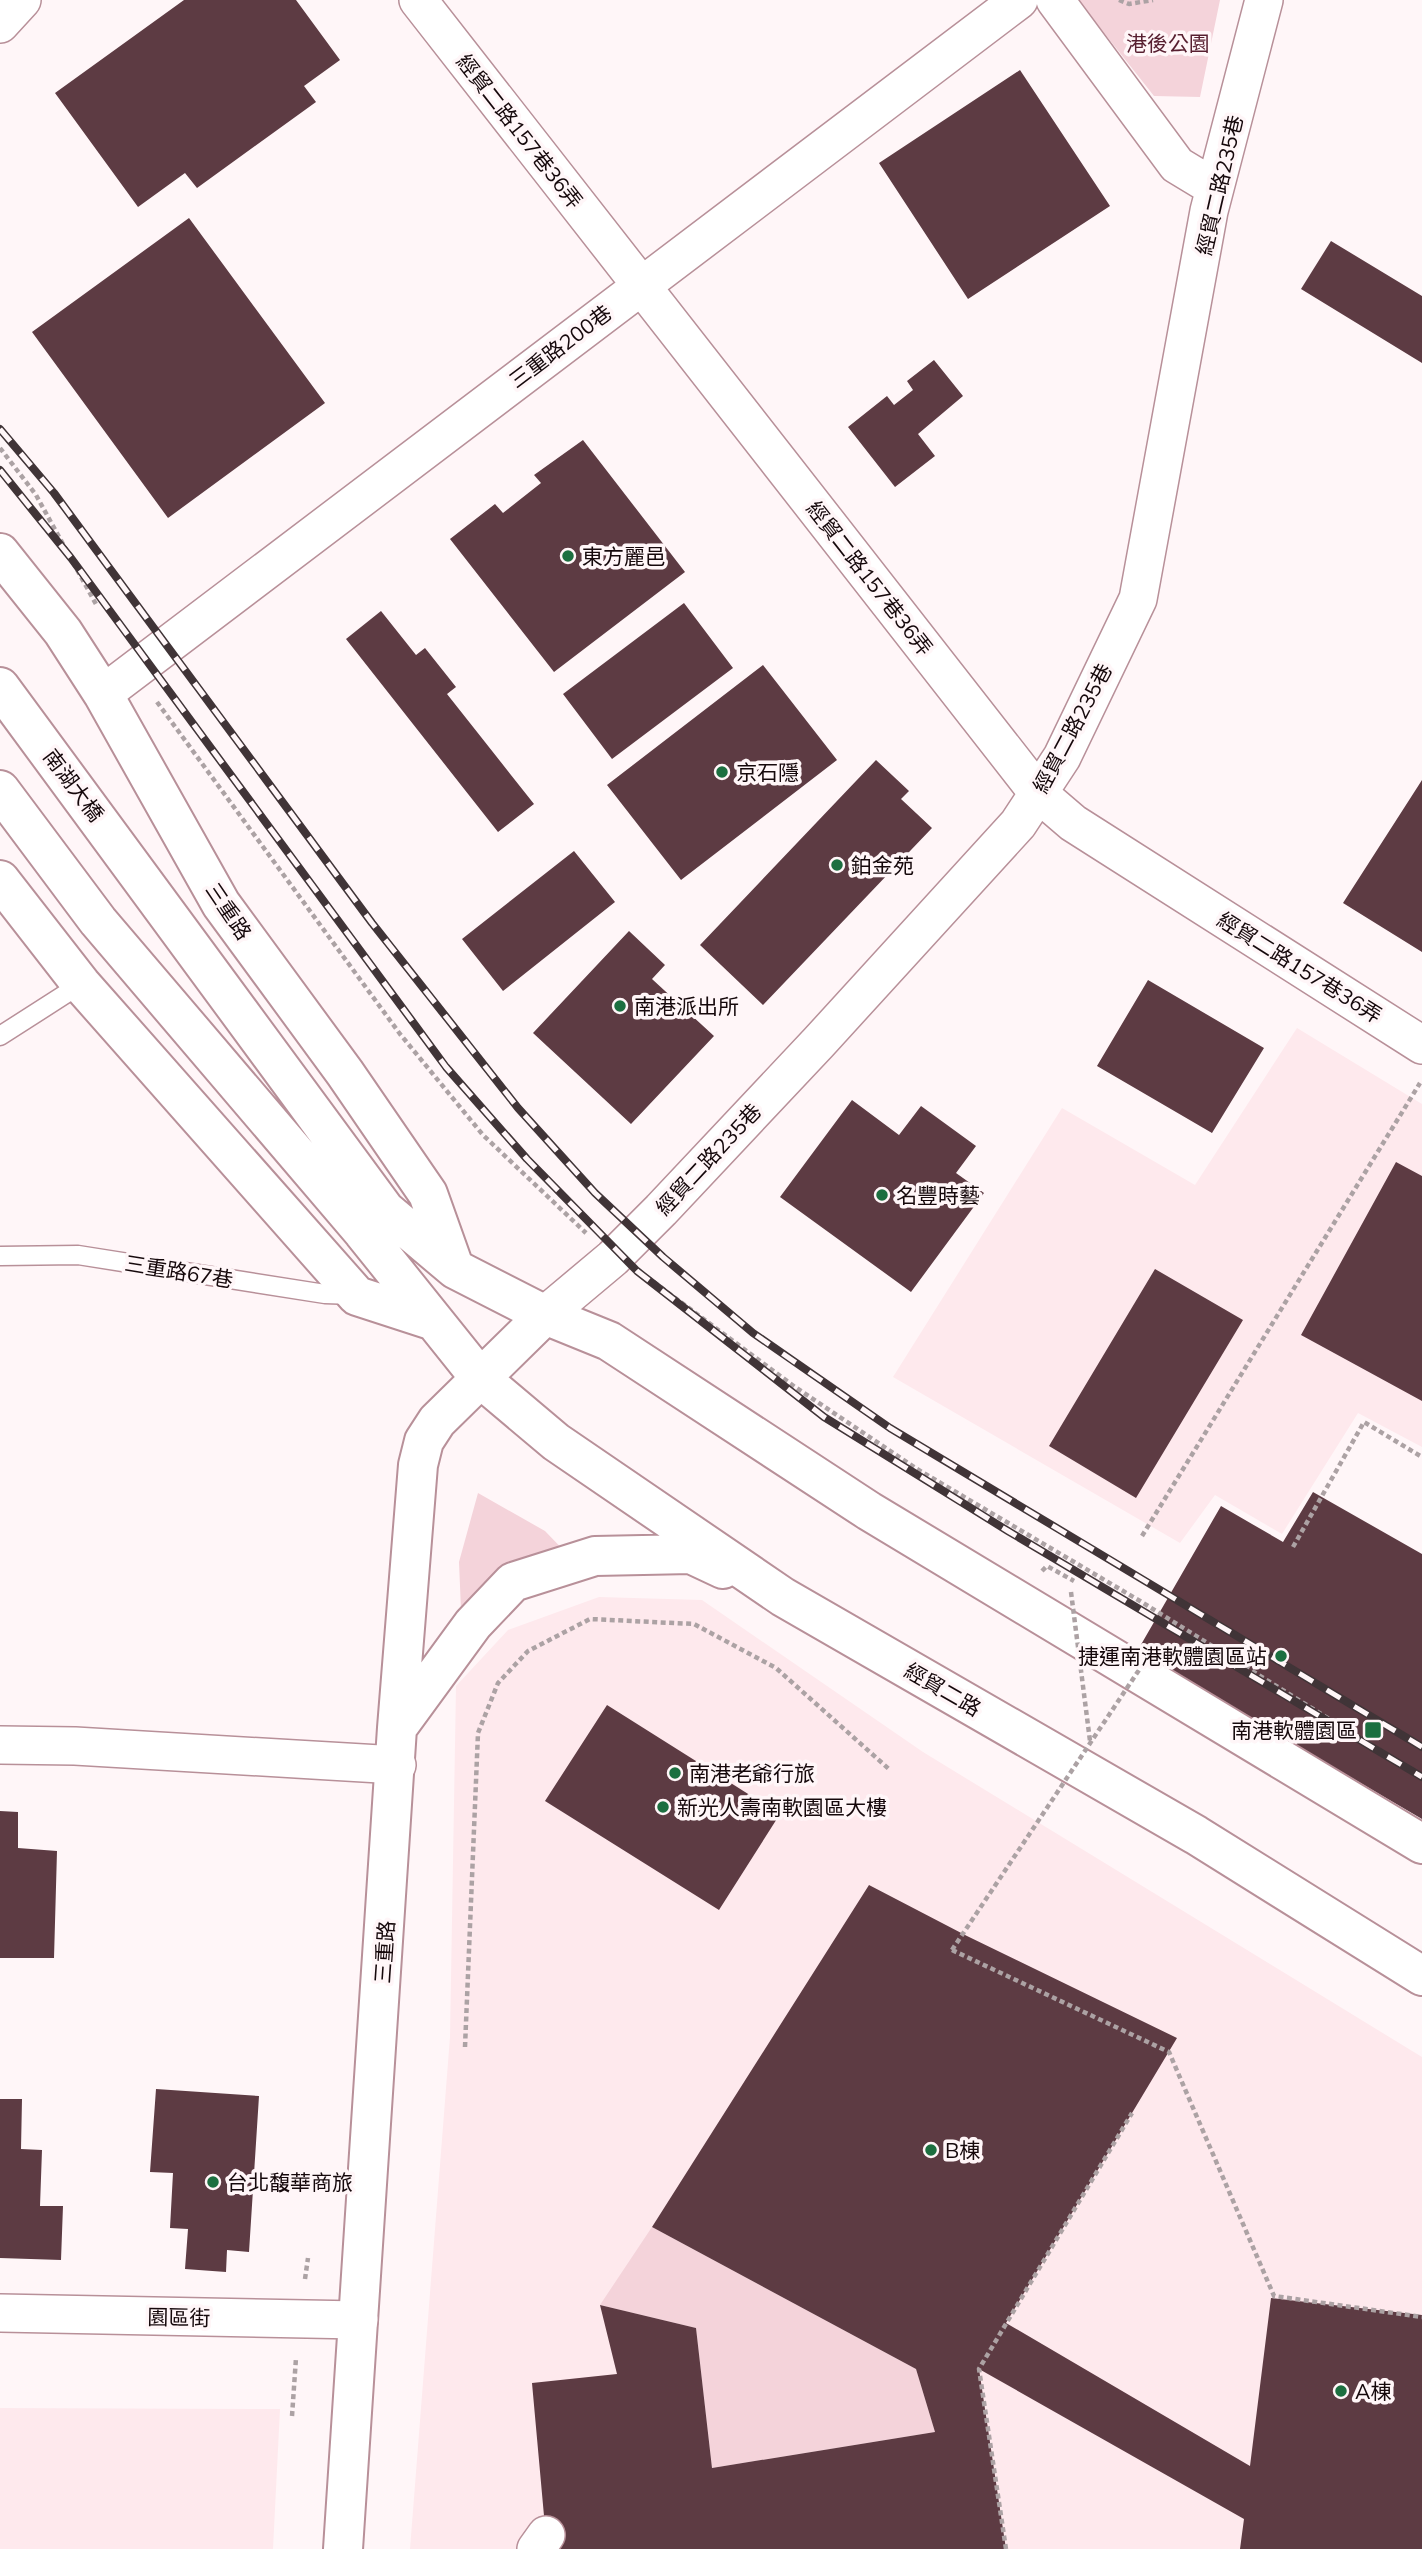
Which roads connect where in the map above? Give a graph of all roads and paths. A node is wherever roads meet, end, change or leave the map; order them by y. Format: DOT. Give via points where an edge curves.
graph roads {
  1 [pos="22,0"];
  2 [pos="418,0"];
  3 [pos="1019,0"];
  4 [pos="1055,0"];
  5 [pos="1119,0"];
  6 [pos="1153,0"];
  7 [pos="1264,0"];
  8 [pos="0,24"];
  9 [pos="1216,188"];
  10 [pos="642,285"];
  11 [pos="0,553"];
  12 [pos="0,687"];
  13 [pos="103,694"];
  14 [pos="0,790"];
  15 [pos="1038,793"];
  16 [pos="0,880"];
  17 [pos="81,984"];
  18 [pos="0,1036"];
  19 [pos="1422,1045"];
  20 [pos="1422,1080"];
  21 [pos="0,1256"];
  22 [pos="455,1269"];
  23 [pos="357,1296"];
  24 [pos="545,1315"];
  25 [pos="434,1321"];
  26 [pos="480,1378"];
  27 [pos="1422,1457"];
  28 [pos="1142,1536"];
  29 [pos="1293,1547"];
  30 [pos="1071,1592"];
  31 [pos="783,1597"];
  32 [pos="1147,1658"];
  33 [pos="1090,1742"];
  34 [pos="0,1745"];
  35 [pos="397,1746"];
  36 [pos="890,1770"];
  37 [pos="1422,1844"];
  38 [pos="1422,1976"];
  39 [pos="465,2047"];
  40 [pos="1132,2113"];
  41 [pos="0,2313"];
  42 [pos="1422,2317"];
  43 [pos="359,2320"];
  44 [pos="343,2549"];
  45 [pos="1006,2549"];
  1 -- 8 [label="street"];
  2 -- 10 [label="street, 經貿二路157巷36弄"];
  3 -- 10 [label="street, 三重路200巷"];
  4 -- 9 [label="street" via="1177,165"];
  5 -- 6 [label="path" via="1129,4"];
  7 -- 9 [label="street, 經貿二路235巷"];
  9 -- 15 [label="street, 經貿二路235巷" via="1138,600 1062,757"];
  10 -- 13 [label="street, 三重路200巷"];
  10 -- 15 [label="street, 經貿二路157巷36弄"];
  11 -- 13 [label="main road, 三重路" via="63,632"];
  12 -- 22 [label="main road, 南湖大橋" via="386,1210"];
  13 -- 22 [label="main road, 三重路" via="221,904 428,1194"];
  14 -- 25 [label="main road, 經貿二路" via="98,921"];
  15 -- 19 [label="street, 經貿二路157巷36弄" via="1073,823"];
  15 -- 24 [label="street, 經貿二路235巷" via="1018,824 661,1210"];
  16 -- 17 [label="main road"];
  17 -- 18 [label="lane"];
  17 -- 23 [label="main road"];
  20 -- 28 [label="path"];
  21 -- 23 [label="lane, 三重路67巷" via="78,1255"];
  22 -- 24 [label="main road, 南湖大橋"];
  23 -- 25 [label="main road"];
  24 -- 26 [label="main road, 經貿二路235巷"];
  24 -- 37 [label="main road" via="609,1341 869,1511 1358,1794"];
  25 -- 26 [label="main road, 經貿二路"];
  26 -- 31 [label="main road, 經貿二路" via="555,1442"];
  26 -- 35 [label="main road, 三重路" via="436,1421 424,1441 418,1465"];
  27 -- 29 [label="path" via="1364,1422"];
  30 -- 33 [label="path, bridge"];
  31 -- 35 [label="main road" via="691,1554 595,1556 513,1582 473,1624"];
  31 -- 38 [label="main road, 經貿二路" via="1196,1835"];
  32 -- 33 [label="path, bridge"];
  33 -- 42 [label="path, bridge" via="952,1950 1169,2052 1274,2296"];
  34 -- 35 [label="street"];
  35 -- 43 [label="main road, 三重路"];
  36 -- 39 [label="path" via="776,1668 694,1624 590,1619 528,1651 498,1683 478,1733"];
  40 -- 45 [label="path" via="979,2369"];
  41 -- 43 [label="street, 園區街"];
  43 -- 44 [label="main road, 三重路"];
}
